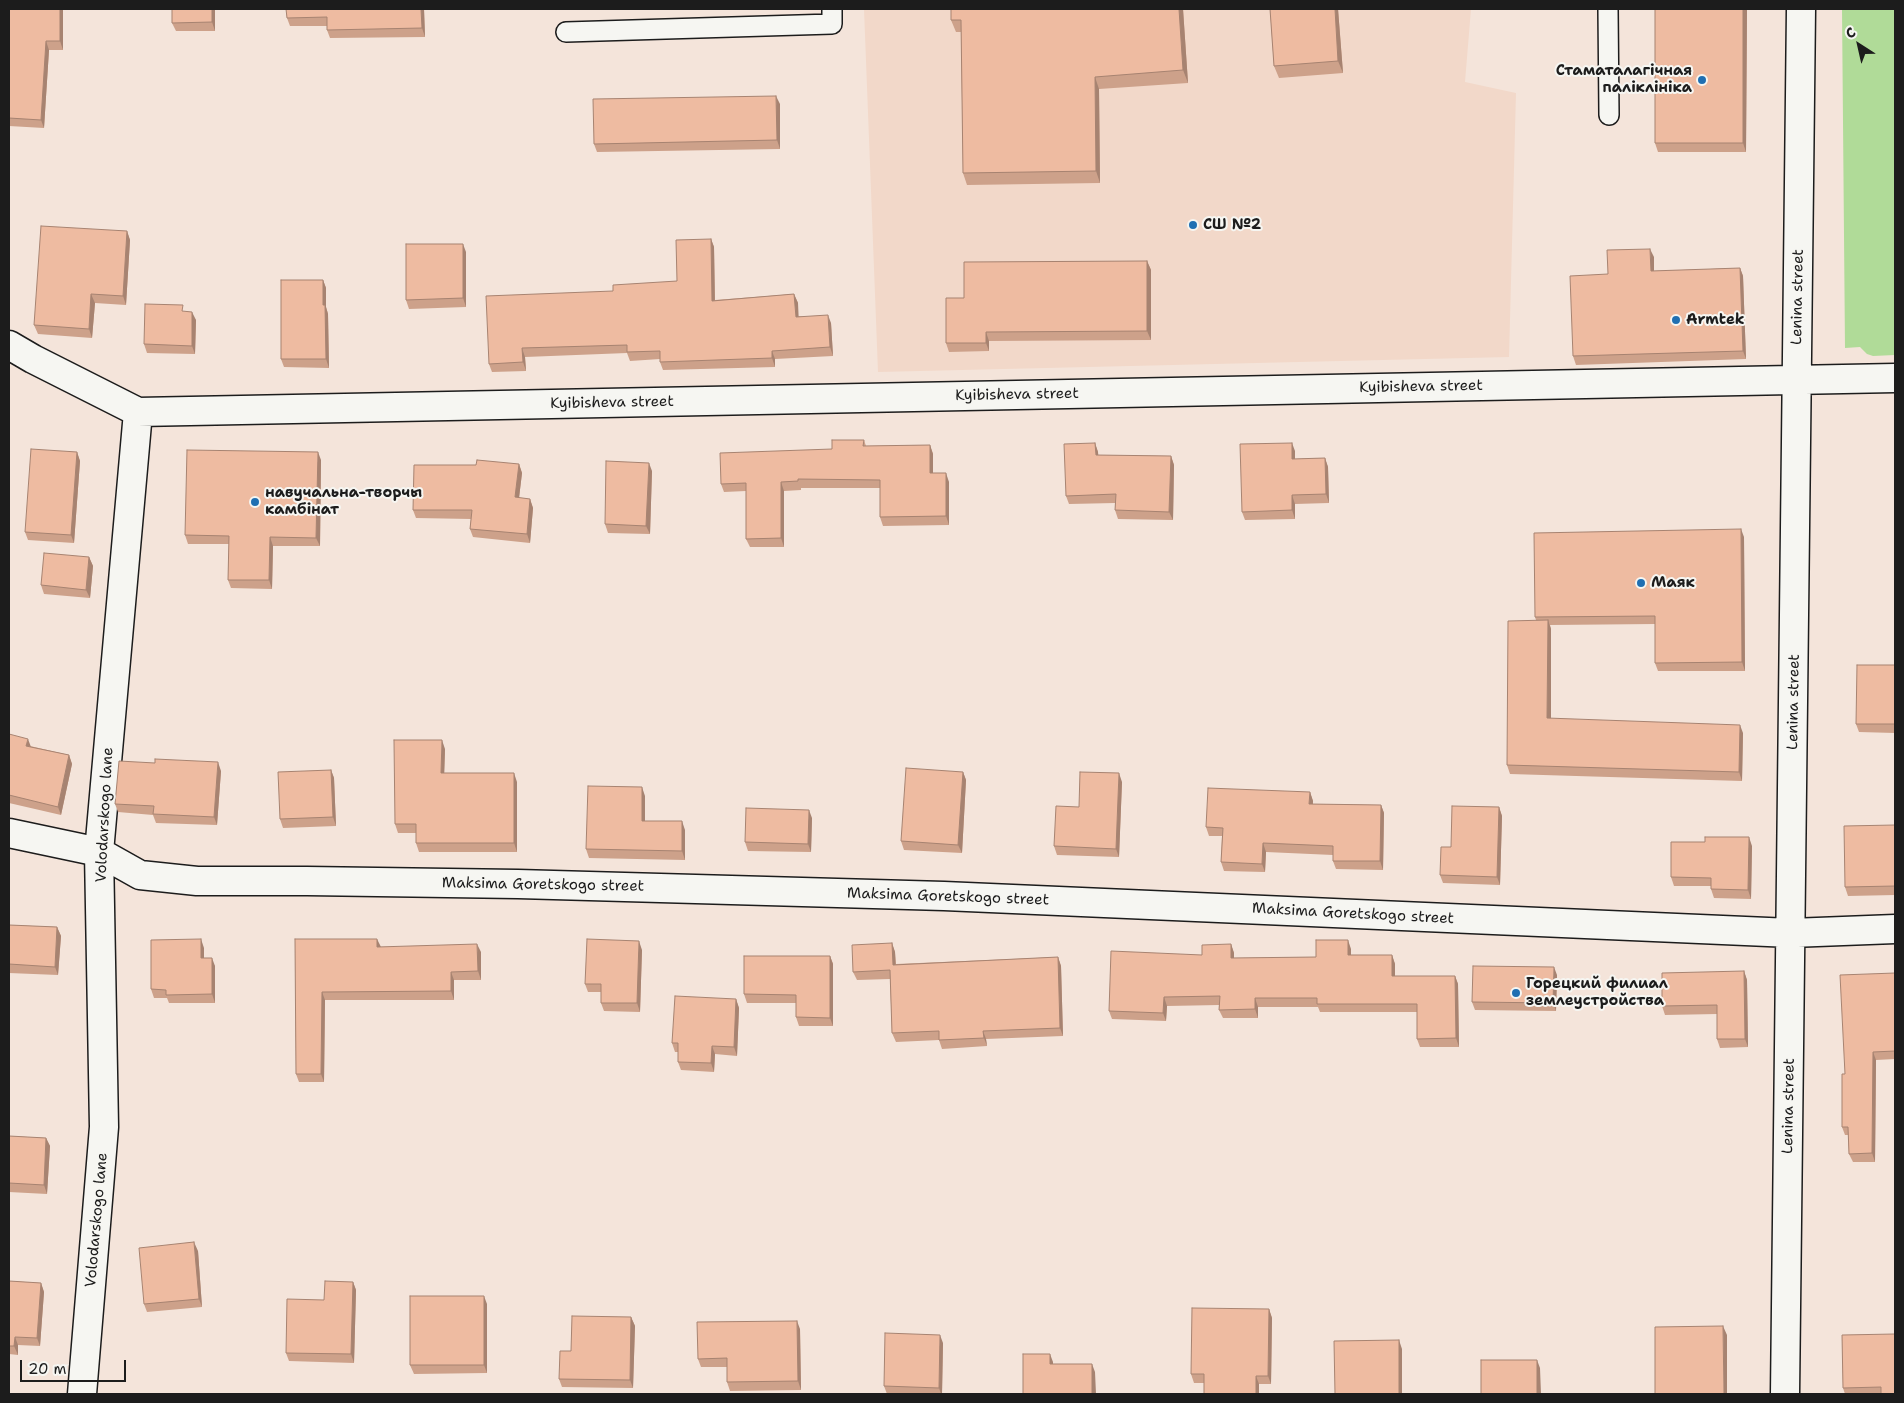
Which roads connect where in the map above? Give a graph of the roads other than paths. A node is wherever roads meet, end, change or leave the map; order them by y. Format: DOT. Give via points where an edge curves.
graph roads {
  1 [pos="832,9"];
  2 [pos="1608,9"];
  3 [pos="1801,9"];
  4 [pos="566,32"];
  5 [pos="1609,115"];
  6 [pos="9,344"];
  7 [pos="1895,378"];
  8 [pos="1797,379"];
  9 [pos="138,412"];
  10 [pos="9,833"];
  11 [pos="100,852"];
  12 [pos="1895,929"];
  13 [pos="1791,933"];
  14 [pos="82,1394"];
  15 [pos="1785,1394"];
  1 -- 4 [label="lane" via="832,24"];
  2 -- 5 [label="lane"];
  3 -- 8 [label="street, Lenina street"];
  6 -- 9 [label="street" via="33,360"];
  7 -- 8 [label="street, Kyibisheva street"];
  8 -- 9 [label="street, Kyibisheva street"];
  8 -- 13 [label="street, Lenina street"];
  9 -- 11 [label="street, Volodarskogo lane"];
  10 -- 11 [label="street, Maksima Goretskogo street"];
  11 -- 13 [label="street, Maksima Goretskogo street" via="140,875 197,881 508,884 944,896"];
  11 -- 14 [label="street, Volodarskogo lane" via="104,1127"];
  12 -- 13 [label="street, Maksima Goretskogo street"];
  13 -- 15 [label="street, Lenina street"];
}
